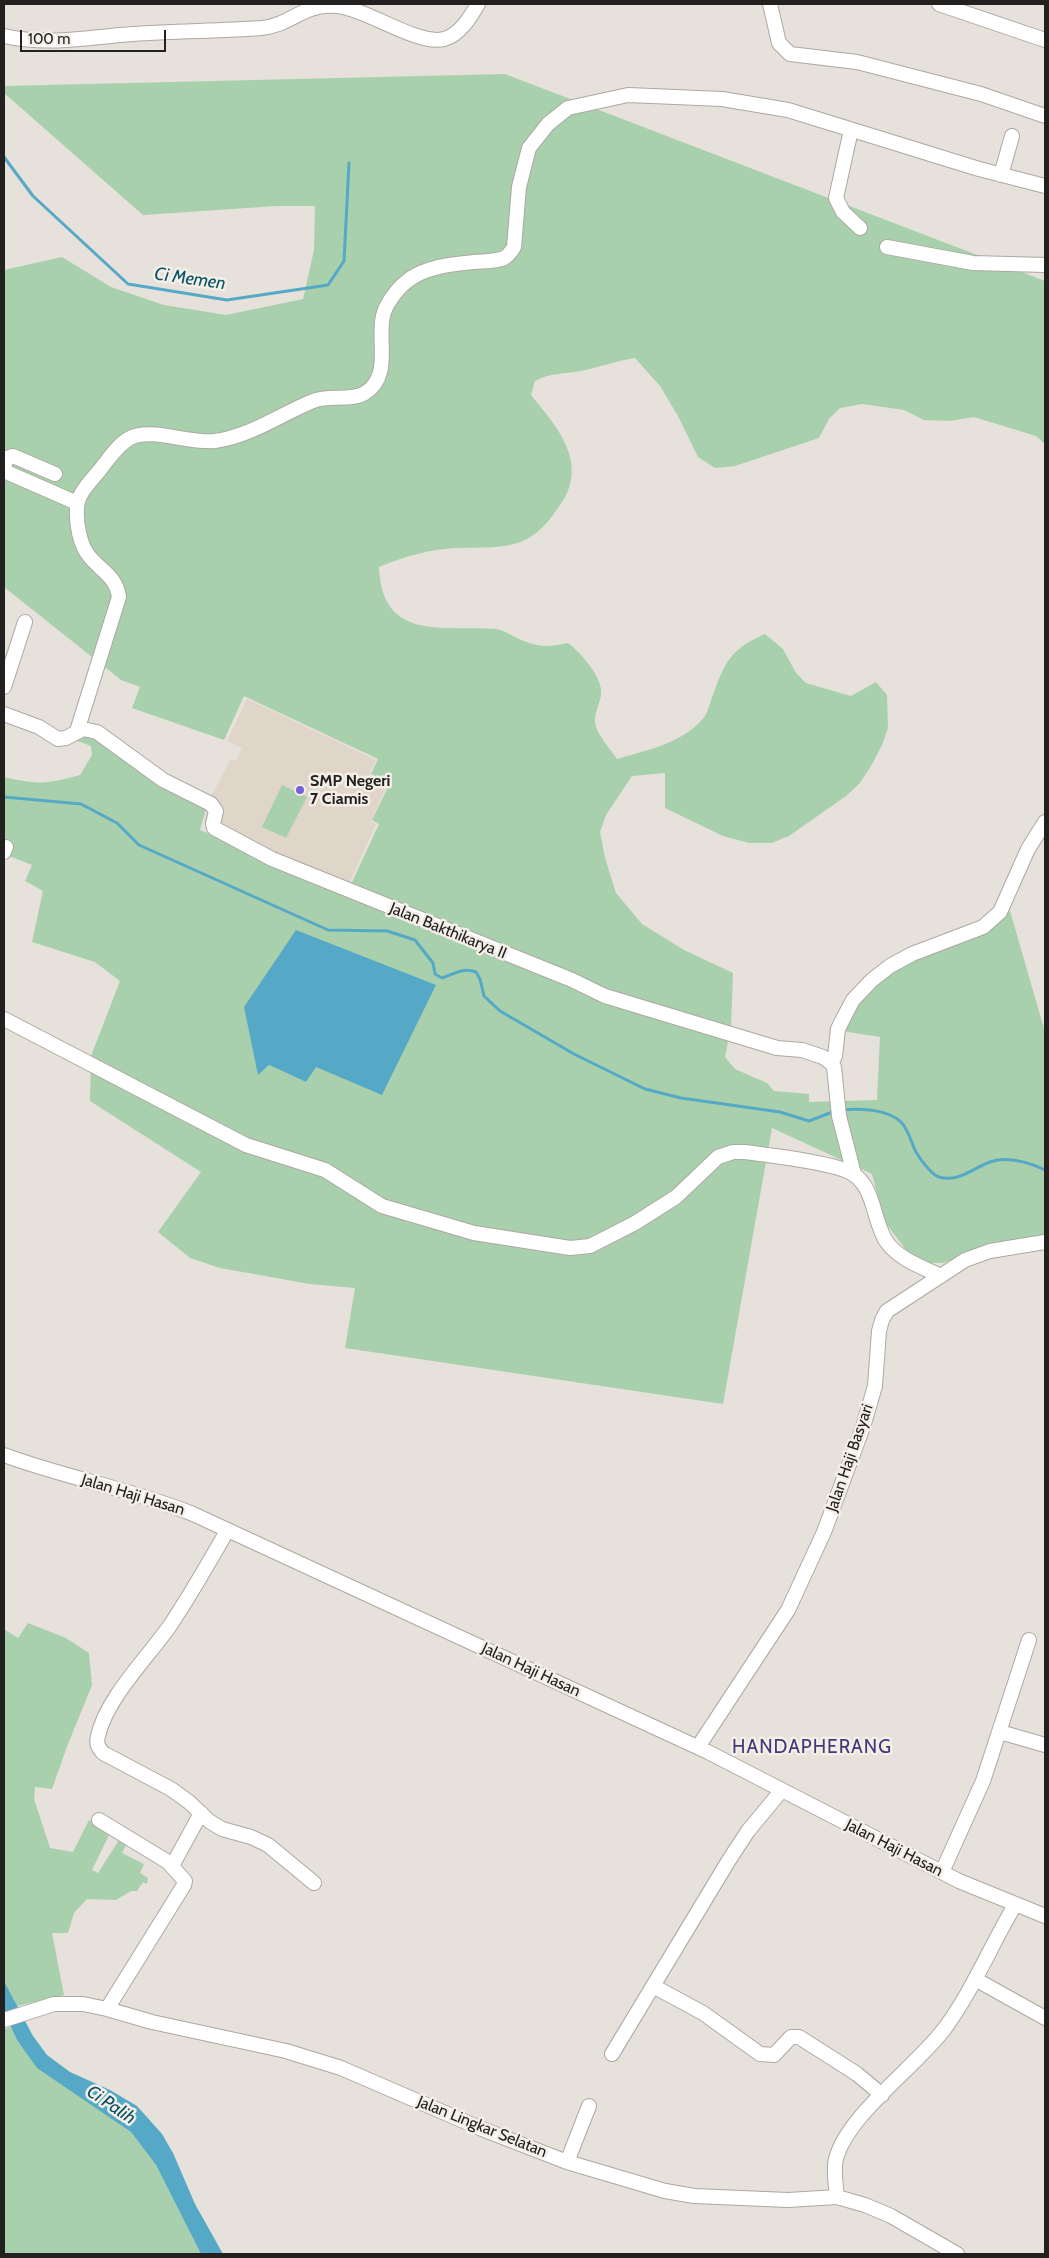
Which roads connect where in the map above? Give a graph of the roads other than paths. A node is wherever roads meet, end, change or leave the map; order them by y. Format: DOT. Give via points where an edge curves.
graph roads {
  1 [pos="478,4"];
  2 [pos="770,4"];
  3 [pos="939,4"];
  4 [pos="347,6"];
  5 [pos="4,36"];
  6 [pos="1045,40"];
  7 [pos="1045,116"];
  8 [pos="851,130"];
  9 [pos="1012,136"];
  10 [pos="1001,175"];
  11 [pos="1045,186"];
  12 [pos="860,228"];
  13 [pos="887,247"];
  14 [pos="1045,265"];
  15 [pos="4,466"];
  16 [pos="4,471"];
  17 [pos="55,474"];
  18 [pos="78,503"];
  19 [pos="25,622"];
  20 [pos="4,687"];
  21 [pos="4,714"];
  22 [pos="78,731"];
  23 [pos="1045,822"];
  24 [pos="4,1019"];
  25 [pos="831,1063"];
  26 [pos="854,1174"];
  27 [pos="1045,1242"];
  28 [pos="941,1276"];
  29 [pos="4,1455"];
  30 [pos="227,1531"];
  31 [pos="1029,1640"];
  32 [pos="1000,1732"];
  33 [pos="1045,1745"];
  34 [pos="698,1748"];
  35 [pos="782,1790"];
  36 [pos="201,1813"];
  37 [pos="99,1820"];
  38 [pos="172,1866"];
  39 [pos="942,1872"];
  40 [pos="314,1883"];
  41 [pos="1015,1905"];
  42 [pos="1045,1916"];
  43 [pos="975,1979"];
  44 [pos="653,1986"];
  45 [pos="107,2009"];
  46 [pos="1045,2018"];
  47 [pos="4,2020"];
  48 [pos="612,2054"];
  49 [pos="882,2095"];
  50 [pos="588,2106"];
  51 [pos="566,2162"];
  52 [pos="837,2197"];
  53 [pos="957,2254"];
  1 -- 4 [label="street" via="461,28 450,37 439,40 420,36"];
  2 -- 7 [label="street" via="779,43 790,54 857,62 972,92"];
  3 -- 6 [label="street"];
  4 -- 5 [label="street" via="310,8 278,26 262,28 157,32 66,41 22,40"];
  8 -- 10 [label="street"];
  8 -- 12 [label="street" via="836,198 843,212"];
  8 -- 18 [label="street" via="788,110 722,99 628,95 568,108 548,124 529,148 519,188 514,247 510,253 493,260 448,265 406,281 383,314 382,362 371,389 352,397 314,400 277,420 216,441 146,434 130,438 89,483"];
  9 -- 10 [label="street"];
  10 -- 11 [label="street"];
  13 -- 14 [label="street" via="973,263"];
  15 -- 17 [label="street" via="7,458 14,456"];
  16 -- 18 [label="street"];
  18 -- 22 [label="street" via="78,520 85,550 110,575 119,597"];
  19 -- 20 [label="street"];
  21 -- 22 [label="street, Jalan Bakthikarya II" via="39,727 58,739"];
  22 -- 25 [label="street, Jalan Bakthikarya II" via="97,732 163,780 211,804 216,811 214,828 272,859 572,980 604,996 777,1048 802,1050 824,1057"];
  23 -- 25 [label="street" via="1028,849 1000,912 983,927 912,954 872,980 844,1015"];
  24 -- 26 [label="street" via="246,1145 325,1170 382,1206 474,1233 570,1248 590,1246 676,1197 718,1157 739,1151 835,1167"];
  25 -- 26 [label="street" via="838,1111"];
  26 -- 28 [label="street" via="870,1197 887,1242 901,1255"];
  27 -- 28 [label="street, Jalan Haji Basyari" via="965,1260"];
  28 -- 34 [label="street, Jalan Haji Basyari" via="884,1316 879,1331 875,1386 824,1532 788,1610"];
  29 -- 30 [label="street, Jalan Haji Hasan" via="161,1501"];
  30 -- 34 [label="street, Jalan Haji Hasan"];
  30 -- 36 [label="street" via="167,1629 117,1696 97,1742 103,1753 171,1789"];
  31 -- 32 [label="street"];
  32 -- 33 [label="street"];
  32 -- 39 [label="street" via="983,1781"];
  34 -- 35 [label="street, Jalan Haji Hasan"];
  35 -- 39 [label="street, Jalan Haji Hasan"];
  35 -- 44 [label="street" via="748,1831"];
  36 -- 38 [label="street"];
  36 -- 40 [label="street" via="222,1829 268,1845"];
  37 -- 38 [label="street"];
  38 -- 45 [label="street" via="184,1879 184,1885"];
  39 -- 41 [label="street, Jalan Haji Hasan"];
  41 -- 42 [label="street, Jalan Haji Hasan"];
  41 -- 43 [label="street"];
  43 -- 46 [label="street"];
  43 -- 49 [label="street" via="945,2028"];
  44 -- 48 [label="street"];
  44 -- 49 [label="street" via="703,2013 760,2054 774,2055 791,2037 799,2037 857,2074"];
  45 -- 47 [label="street, Jalan Lingkar Selatan" via="83,2004 54,2004"];
  45 -- 51 [label="street, Jalan Lingkar Selatan" via="286,2051 341,2068"];
  49 -- 52 [label="street" via="856,2122 841,2146 836,2160"];
  50 -- 51 [label="street"];
  51 -- 52 [label="street, Jalan Lingkar Selatan" via="665,2192 694,2196 788,2200"];
  52 -- 53 [label="street, Jalan Lingkar Selatan" via="891,2216"];
}
